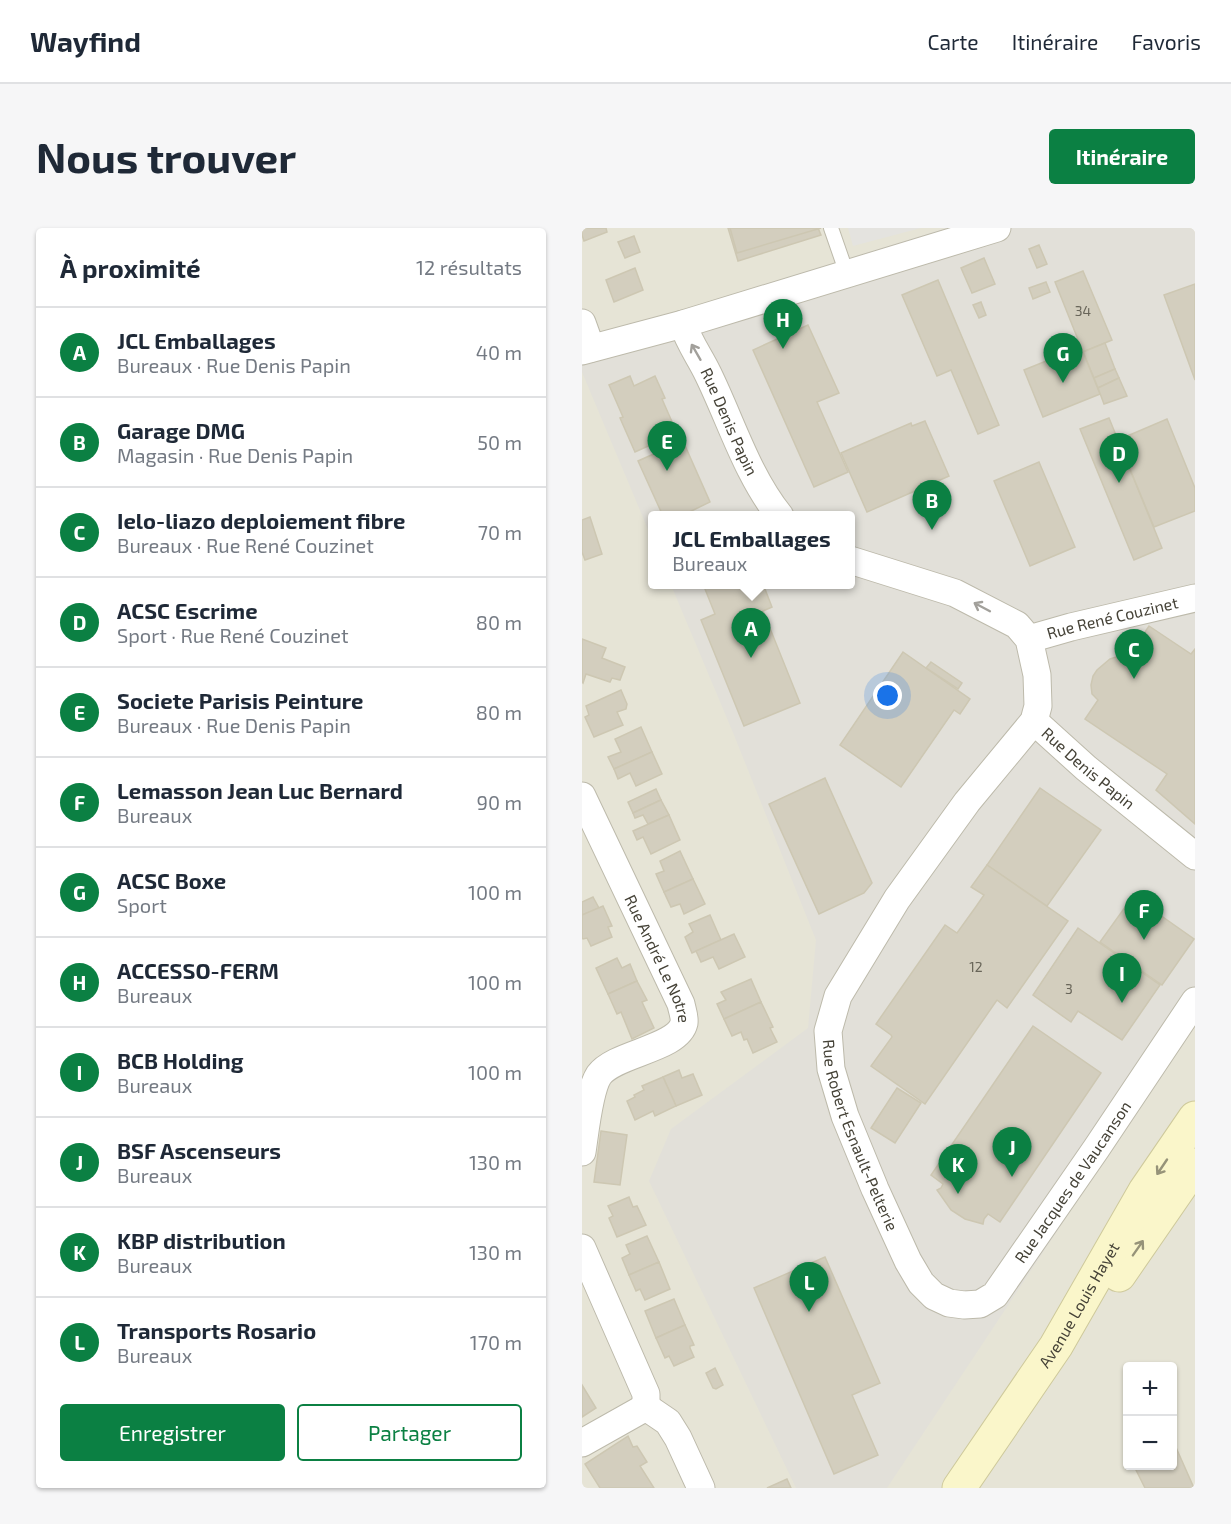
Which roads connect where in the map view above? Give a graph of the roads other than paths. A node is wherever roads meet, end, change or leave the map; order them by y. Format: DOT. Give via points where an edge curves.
graph roads {
  1 [pos="831,228"];
  2 [pos="989,229"];
  3 [pos="847,274"];
  4 [pos="582,323"];
  5 [pos="683,324"];
  6 [pos="587,350"];
  7 [pos="776,511"];
  8 [pos="855,562"];
  9 [pos="1195,598"];
  10 [pos="1029,639"];
  11 [pos="1034,721"];
  12 [pos="582,796"];
  13 [pos="1195,856"];
  14 [pos="1195,1001"];
  15 [pos="1195,1118"];
  16 [pos="582,1152"];
  17 [pos="1195,1165"];
  18 [pos="582,1248"];
  19 [pos="921,1283"];
  20 [pos="646,1407"];
  21 [pos="582,1443"];
  22 [pos="701,1488"];
  23 [pos="960,1488"];
  24 [pos="976,1488"];
  1 -- 3 [label="lane"];
  2 -- 3 [label="street"];
  3 -- 5 [label="street"];
  4 -- 6 [label="street"];
  5 -- 6 [label="street"];
  7 -- 5 [label="street, Rue Denis Papin, one-way" via="750,467"];
  10 -- 8 [label="street, one-way" via="1017,625 955,593"];
  9 -- 10 [label="street, Rue René Couzinet"];
  10 -- 11 [label="street, Rue Denis Papin" via="1037,675 1038,706"];
  11 -- 13 [label="street, Rue Denis Papin"];
  11 -- 19 [label="street, Rue Robert Esnault-Pelterie" via="967,802 897,899 838,996 828,1031 831,1069 844,1116"];
  12 -- 16 [label="street, Rue André Le Notre" via="681,1004 684,1021 671,1039 601,1073 593,1085"];
  14 -- 19 [label="street, Rue Jacques de Vaucanson" via="995,1294 980,1304 949,1303 934,1296"];
  15 -- 23 [label="main road, Avenue Louis Hayet, one-way" via="1145,1191 1056,1346"];
  24 -- 17 [label="main road, Avenue Louis Hayet, one-way"];
  18 -- 20 [label="street" via="646,1394"];
  20 -- 21 [label="street"];
  20 -- 22 [label="street" via="668,1422"];
}
